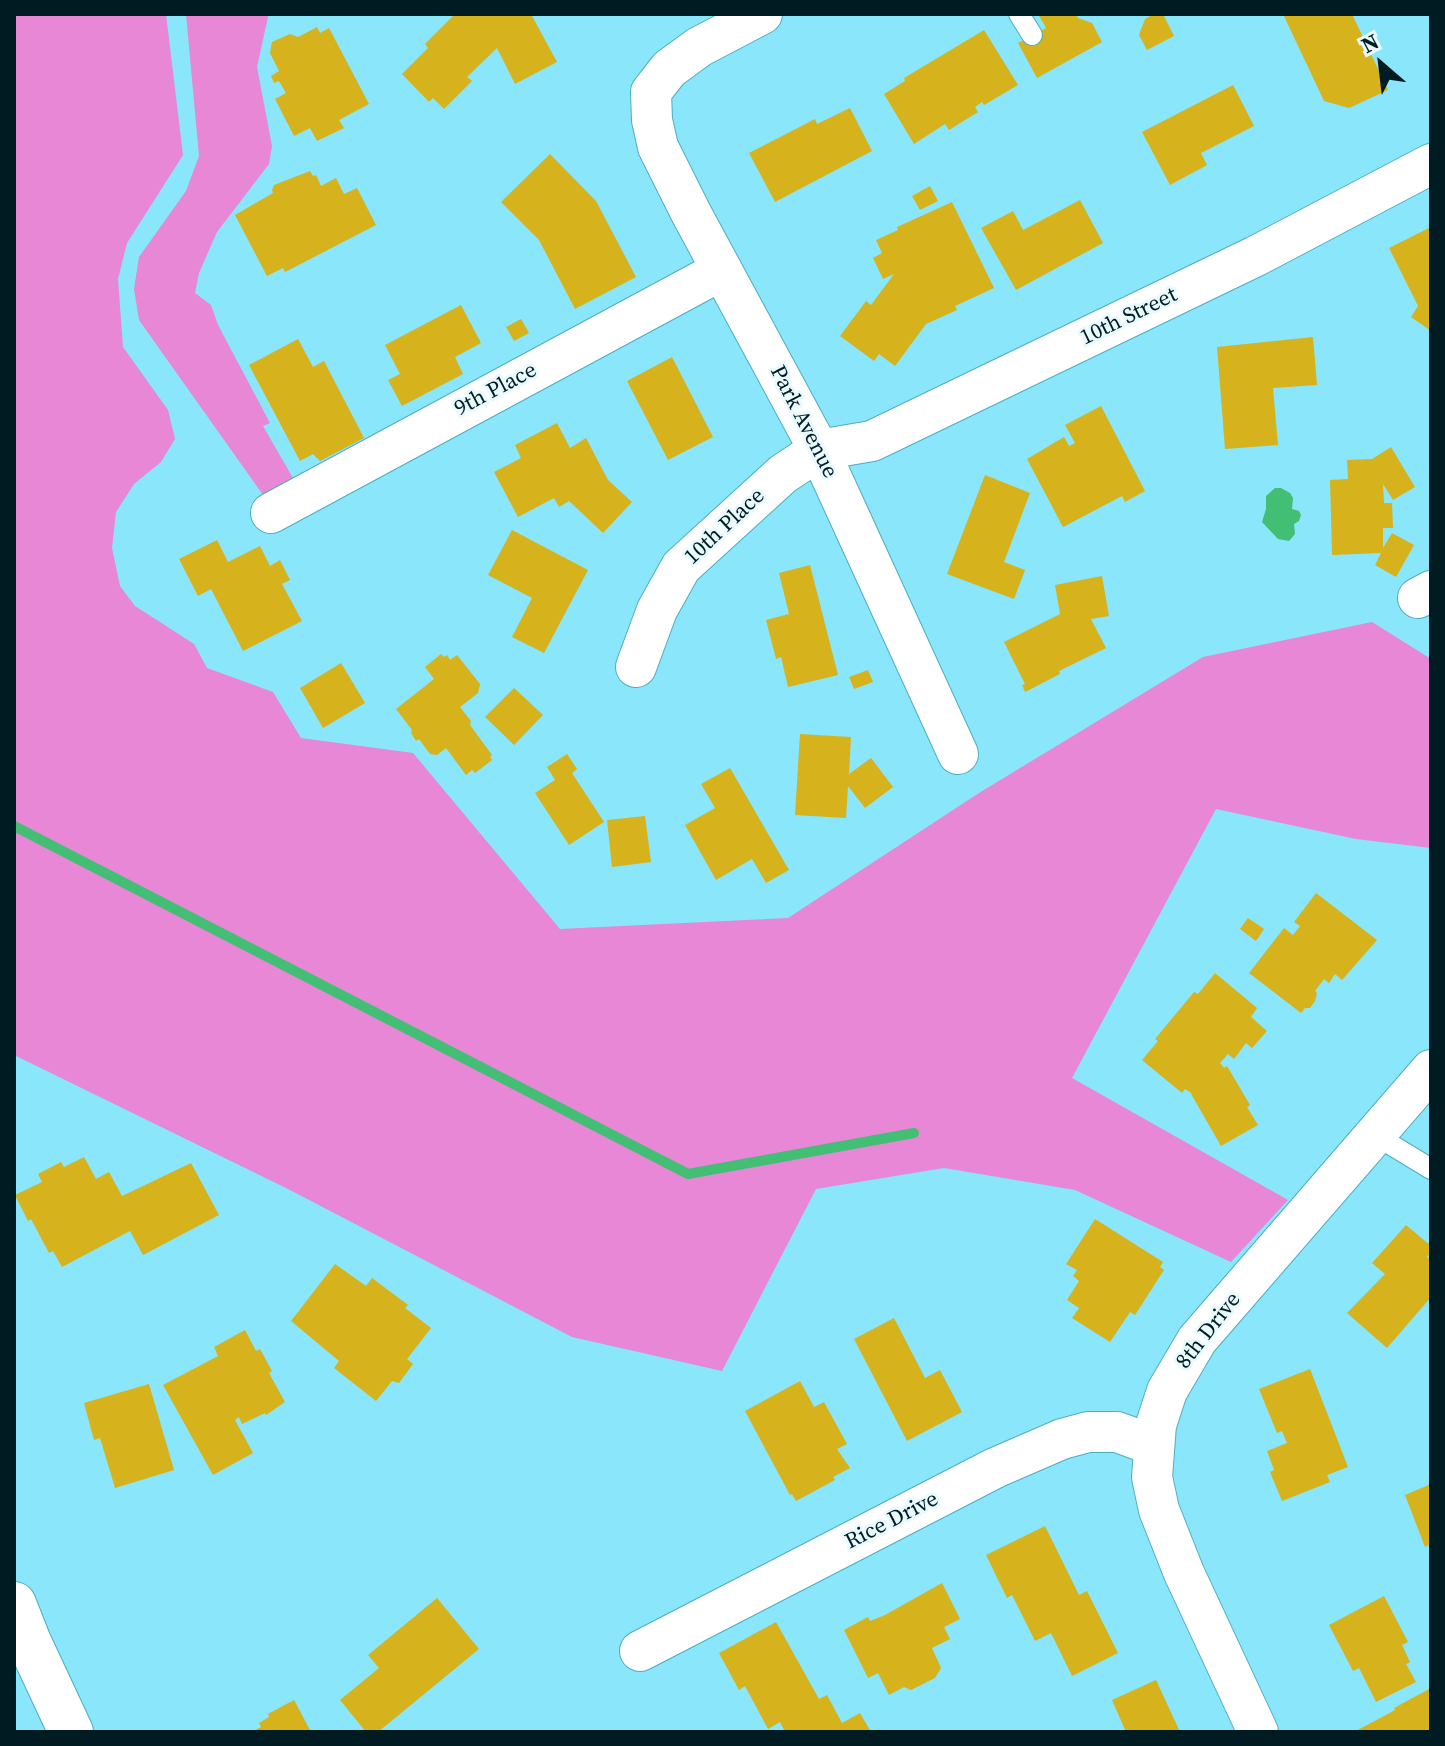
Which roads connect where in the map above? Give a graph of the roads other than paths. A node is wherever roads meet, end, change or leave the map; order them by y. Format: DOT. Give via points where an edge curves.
graph roads {
  1 [pos="762,14"];
  2 [pos="1019,14"];
  3 [pos="1032,35"];
  4 [pos="1431,164"];
  5 [pos="722,270"];
  6 [pos="819,450"];
  7 [pos="271,513"];
  8 [pos="636,667"];
  9 [pos="958,754"];
  10 [pos="1431,1070"];
  11 [pos="1375,1135"];
  12 [pos="1431,1169"];
  13 [pos="1153,1445"];
  14 [pos="14,1604"];
  15 [pos="640,1651"];
  16 [pos="71,1732"];
  17 [pos="1258,1732"];
  1 -- 5 [label="street, Park Avenue" via="699,47 669,69 651,92 658,147"];
  2 -- 3 [label="lane"];
  4 -- 6 [label="street, 10th Street" via="1256,256 872,441"];
  5 -- 6 [label="street, Park Avenue"];
  5 -- 7 [label="street, 9th Place"];
  6 -- 8 [label="street, 10th Place" via="783,474 681,567 657,610"];
  6 -- 9 [label="street, Park Avenue"];
  10 -- 11 [label="street, 8th Drive"];
  11 -- 12 [label="lane"];
  11 -- 13 [label="street, 8th Drive" via="1197,1340 1167,1391"];
  13 -- 15 [label="street, Rice Drive" via="1117,1432 1062,1439 995,1468"];
  13 -- 17 [label="street, 8th Drive" via="1159,1510"];
  14 -- 16 [label="street"];
}
